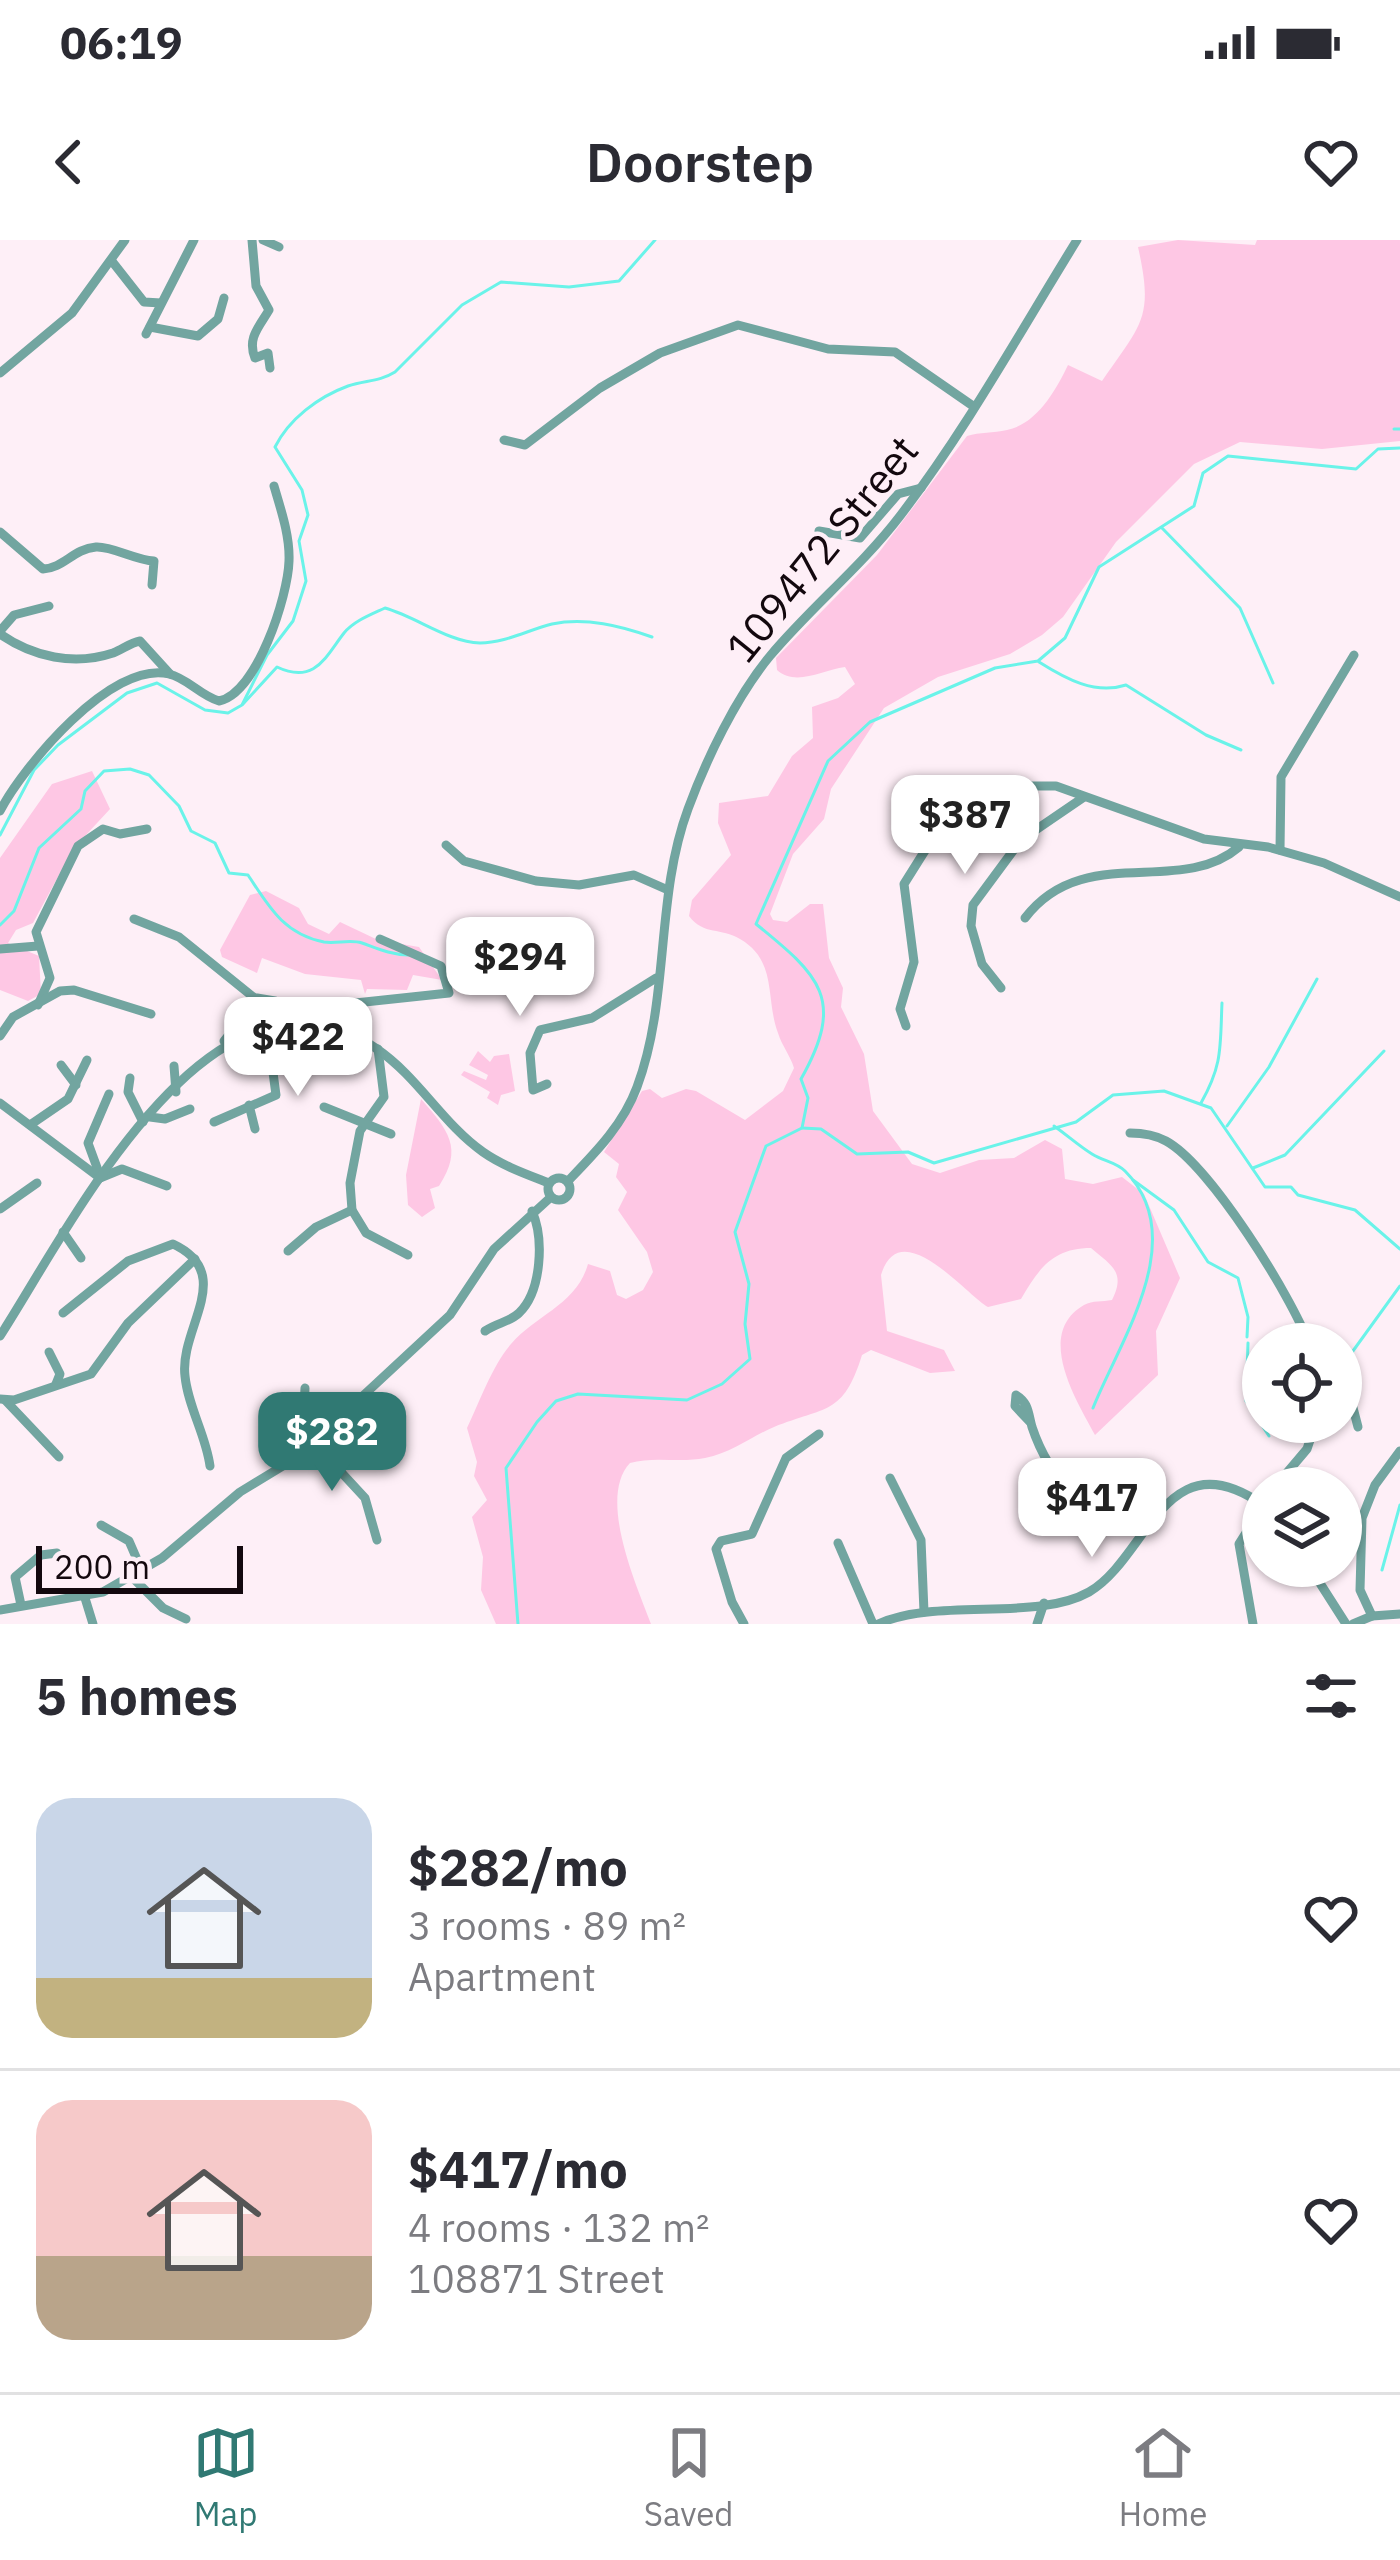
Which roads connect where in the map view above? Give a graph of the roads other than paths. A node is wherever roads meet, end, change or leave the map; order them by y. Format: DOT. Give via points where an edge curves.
graph roads {
  1 [pos="125,240"];
  2 [pos="194,240"];
  3 [pos="252,240"];
  4 [pos="262,240"];
  5 [pos="1077,240"];
  6 [pos="279,247"];
  7 [pos="111,260"];
  8 [pos="224,298"];
  9 [pos="144,302"];
  10 [pos="161,303"];
  11 [pos="150,327"];
  12 [pos="270,368"];
  13 [pos="0,373"];
  14 [pos="973,406"];
  15 [pos="504,440"];
  16 [pos="274,486"];
  17 [pos="921,488"];
  18 [pos="819,531"];
  19 [pos="0,532"];
  20 [pos="152,585"];
  21 [pos="49,606"];
  22 [pos="0,633"];
  23 [pos="1354,655"];
  24 [pos="170,674"];
  25 [pos="1084,797"];
  26 [pos="0,811"];
  27 [pos="147,829"];
  28 [pos="446,845"];
  29 [pos="1239,847"];
  30 [pos="1280,850"];
  31 [pos="668,890"];
  32 [pos="1400,897"];
  33 [pos="1025,918"];
  34 [pos="134,919"];
  35 [pos="380,939"];
  36 [pos="38,946"];
  37 [pos="0,949"];
  38 [pos="656,978"];
  39 [pos="1001,988"];
  40 [pos="255,998"];
  41 [pos="38,1005"];
  42 [pos="151,1014"];
  43 [pos="310,1023"];
  44 [pos="906,1026"];
  45 [pos="254,1028"];
  46 [pos="0,1036"];
  47 [pos="223,1046"];
  48 [pos="378,1049"];
  49 [pos="87,1060"];
  50 [pos="61,1065"];
  51 [pos="174,1066"];
  52 [pos="130,1078"];
  53 [pos="548,1084"];
  54 [pos="76,1085"];
  55 [pos="176,1092"];
  56 [pos="109,1094"];
  57 [pos="249,1106"];
  58 [pos="2,1107"];
  59 [pos="324,1107"];
  60 [pos="190,1108"];
  61 [pos="146,1120"];
  62 [pos="364,1121"];
  63 [pos="214,1122"];
  64 [pos="30,1125"];
  65 [pos="255,1129"];
  66 [pos="1130,1133"];
  67 [pos="391,1134"];
  68 [pos="100,1178"];
  69 [pos="568,1181"];
  70 [pos="549,1183"];
  71 [pos="37,1184"];
  72 [pos="167,1186"];
  73 [pos="551,1197"];
  74 [pos="0,1209"];
  75 [pos="352,1210"];
  76 [pos="532,1211"];
  77 [pos="63,1232"];
  78 [pos="288,1251"];
  79 [pos="408,1255"];
  80 [pos="81,1258"];
  81 [pos="195,1259"];
  82 [pos="63,1313"];
  83 [pos="1301,1323"];
  84 [pos="485,1331"];
  85 [pos="0,1336"];
  86 [pos="49,1352"];
  87 [pos="56,1384"];
  88 [pos="305,1388"];
  89 [pos="2,1399"];
  90 [pos="1030,1422"];
  91 [pos="819,1433"];
  92 [pos="323,1434"];
  93 [pos="1400,1451"];
  94 [pos="302,1452"];
  95 [pos="59,1457"];
  96 [pos="210,1466"];
  97 [pos="890,1478"];
  98 [pos="1242,1495"];
  99 [pos="101,1526"];
  100 [pos="1139,1531"];
  101 [pos="377,1540"];
  102 [pos="838,1543"];
  103 [pos="57,1553"];
  104 [pos="136,1574"];
  105 [pos="1247,1587"];
  106 [pos="1324,1587"];
  107 [pos="85,1598"];
  108 [pos="1044,1603"];
  109 [pos="21,1605"];
  110 [pos="0,1610"];
  111 [pos="924,1612"];
  112 [pos="1400,1614"];
  113 [pos="1372,1616"];
  114 [pos="186,1619"];
  115 [pos="93,1624"];
  116 [pos="744,1624"];
  117 [pos="875,1624"];
  118 [pos="1036,1624"];
  119 [pos="1253,1624"];
  120 [pos="1349,1624"];
  1 -- 7 [label="street"];
  2 -- 10 [label="street"];
  3 -- 12 [label="street" via="256,286 269,310 252,353 268,353"];
  4 -- 6 [label="street"];
  5 -- 14 [label="street, 109472 Street"];
  7 -- 9 [label="street"];
  7 -- 13 [label="street" via="62,323"];
  8 -- 11 [label="street" via="218,319 200,335"];
  9 -- 10 [label="street"];
  9 -- 11 [label="street"];
  10 -- 11 [label="street"];
  14 -- 15 [label="street" via="895,352 828,349 738,325 659,353 525,445"];
  14 -- 17 [label="street, 109472 Street"];
  16 -- 24 [label="street" via="288,578 250,676 219,700"];
  17 -- 18 [label="street" via="898,494 860,538"];
  17 -- 31 [label="street, 109472 Street" via="760,668 693,796"];
  19 -- 20 [label="street" via="43,569 102,547 154,561"];
  21 -- 22 [label="street" via="14,615"];
  22 -- 24 [label="street" via="25,651 64,659 140,641"];
  23 -- 30 [label="street" via="1281,777"];
  24 -- 26 [label="street" via="125,681 95,702 21,773"];
  25 -- 29 [label="street"];
  25 -- 39 [label="street" via="1021,840 973,905 982,964"];
  25 -- 44 [label="street" via="1056,786 1008,784 970,796 948,814 904,884 914,962 900,1009"];
  27 -- 36 [label="street" via="104,829 77,846 41,912"];
  28 -- 31 [label="street" via="470,863 548,884 634,875"];
  29 -- 30 [label="street"];
  29 -- 33 [label="street" via="1207,863 1085,875"];
  30 -- 32 [label="street"];
  31 -- 38 [label="street, 109472 Street"];
  34 -- 40 [label="street" via="172,933"];
  35 -- 43 [label="street" via="441,966 449,993 346,1004"];
  36 -- 37 [label="street"];
  36 -- 41 [label="street" via="50,978"];
  38 -- 53 [label="street" via="592,1018 540,1030 530,1053 533,1090"];
  38 -- 69 [label="street, 109472 Street" via="637,1088 604,1144"];
  40 -- 43 [label="street"];
  40 -- 47 [label="street"];
  41 -- 42 [label="street" via="60,991"];
  41 -- 46 [label="street"];
  43 -- 45 [label="street"];
  43 -- 48 [label="street"];
  45 -- 47 [label="street"];
  45 -- 57 [label="street" via="276,1095"];
  47 -- 55 [label="street"];
  48 -- 62 [label="street" via="382,1102"];
  48 -- 70 [label="street" via="484,1154"];
  49 -- 54 [label="street"];
  50 -- 54 [label="street"];
  51 -- 55 [label="street"];
  52 -- 61 [label="street" via="128,1092"];
  54 -- 64 [label="street"];
  55 -- 61 [label="street"];
  56 -- 68 [label="street" via="88,1143"];
  57 -- 63 [label="street"];
  57 -- 65 [label="street"];
  58 -- 64 [label="street"];
  59 -- 62 [label="street"];
  60 -- 61 [label="street"];
  61 -- 68 [label="street"];
  62 -- 67 [label="street"];
  62 -- 75 [label="street"];
  64 -- 68 [label="street"];
  66 -- 83 [label="street" via="1166,1141 1197,1170"];
  68 -- 72 [label="street" via="122,1169"];
  68 -- 77 [label="street"];
  69 -- 70 [label="street"];
  69 -- 73 [label="street, 109472 Street" via="568,1196"];
  70 -- 73 [label="street"];
  71 -- 74 [label="street"];
  73 -- 76 [label="street"];
  75 -- 78 [label="street"];
  75 -- 79 [label="street" via="366,1233"];
  76 -- 84 [label="street" via="539,1240 532,1295 512,1319"];
  76 -- 92 [label="street" via="494,1249 450,1315"];
  77 -- 80 [label="street"];
  77 -- 85 [label="street"];
  81 -- 82 [label="street" via="173,1244 140,1253"];
  81 -- 87 [label="street" via="128,1323 92,1374"];
  81 -- 96 [label="street" via="206,1286 184,1373"];
  86 -- 87 [label="street" via="60,1374"];
  87 -- 89 [label="street"];
  88 -- 94 [label="street"];
  89 -- 95 [label="street"];
  90 -- 100 [label="street" via="1075,1498 1106,1521"];
  91 -- 116 [label="street" via="786,1458 752,1534 716,1549"];
  92 -- 94 [label="street"];
  92 -- 101 [label="street" via="340,1471 365,1498"];
  93 -- 113 [label="street" via="1362,1518 1360,1590"];
  94 -- 104 [label="street"];
  97 -- 111 [label="street" via="921,1540"];
  98 -- 100 [label="street" via="1198,1489 1160,1508"];
  99 -- 104 [label="street" via="129,1541"];
  100 -- 108 [label="street" via="1100,1584"];
  102 -- 117 [label="street"];
  103 -- 109 [label="street" via="40,1555 15,1577"];
  104 -- 107 [label="street"];
  104 -- 114 [label="street" via="164,1608"];
  105 -- 119 [label="street"];
  106 -- 120 [label="street"];
  107 -- 109 [label="street"];
  107 -- 115 [label="street"];
  108 -- 111 [label="street"];
  108 -- 118 [label="street"];
  109 -- 110 [label="street"];
  111 -- 117 [label="street"];
  112 -- 113 [label="street"];
  113 -- 120 [label="street"];
}
